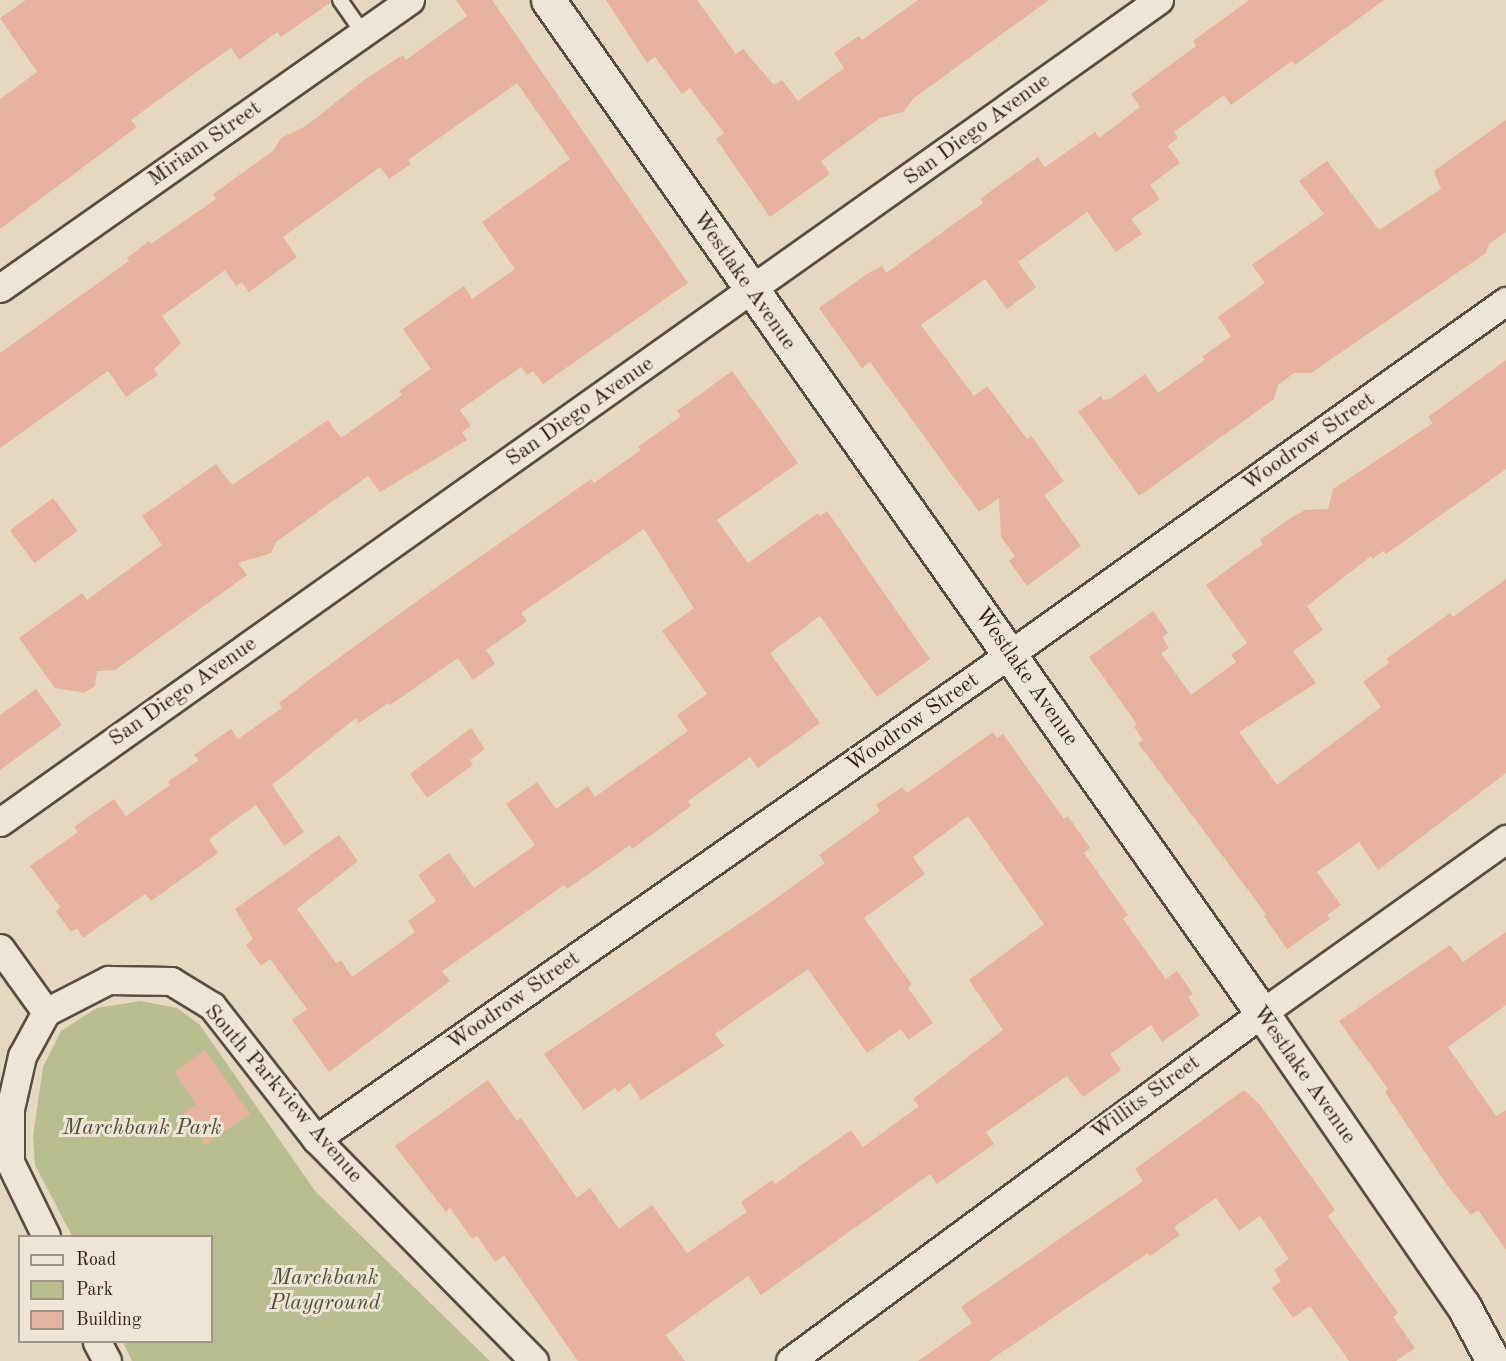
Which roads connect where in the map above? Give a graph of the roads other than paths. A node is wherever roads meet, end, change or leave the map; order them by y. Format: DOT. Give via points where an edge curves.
graph roads {
  1 [pos="340,0"];
  2 [pos="410,0"];
  3 [pos="548,0"];
  4 [pos="1160,0"];
  5 [pos="363,33"];
  6 [pos="0,288"];
  7 [pos="752,291"];
  8 [pos="1506,302"];
  9 [pos="1011,654"];
  10 [pos="0,822"];
  11 [pos="1506,839"];
  12 [pos="0,948"];
  13 [pos="46,1012"];
  14 [pos="1262,1013"];
  15 [pos="316,1139"];
  16 [pos="5,1163"];
  17 [pos="45,1235"];
  18 [pos="98,1343"];
  19 [pos="106,1361"];
  20 [pos="534,1361"];
  21 [pos="790,1361"];
  22 [pos="1493,1361"];
  1 -- 5 [label="lane"];
  2 -- 5 [label="street, Miriam Street"];
  3 -- 7 [label="street, Westlake Avenue"];
  4 -- 7 [label="street, San Diego Avenue"];
  5 -- 6 [label="street, Miriam Street"];
  7 -- 9 [label="street, Westlake Avenue"];
  7 -- 10 [label="street, San Diego Avenue"];
  8 -- 9 [label="street, Woodrow Street"];
  9 -- 14 [label="street, Westlake Avenue"];
  9 -- 15 [label="street, Woodrow Street"];
  11 -- 14 [label="street, Willits Street"];
  12 -- 13 [label="street"];
  13 -- 15 [label="street, South Parkview Avenue" via="108,980 171,981 212,1006"];
  13 -- 16 [label="street" via="22,1056 10,1109"];
  14 -- 21 [label="street, Willits Street"];
  14 -- 22 [label="street, Westlake Avenue" via="1463,1305"];
  15 -- 20 [label="street, South Parkview Avenue"];
  16 -- 17 [label="street"];
  18 -- 19 [label="street"];
}
